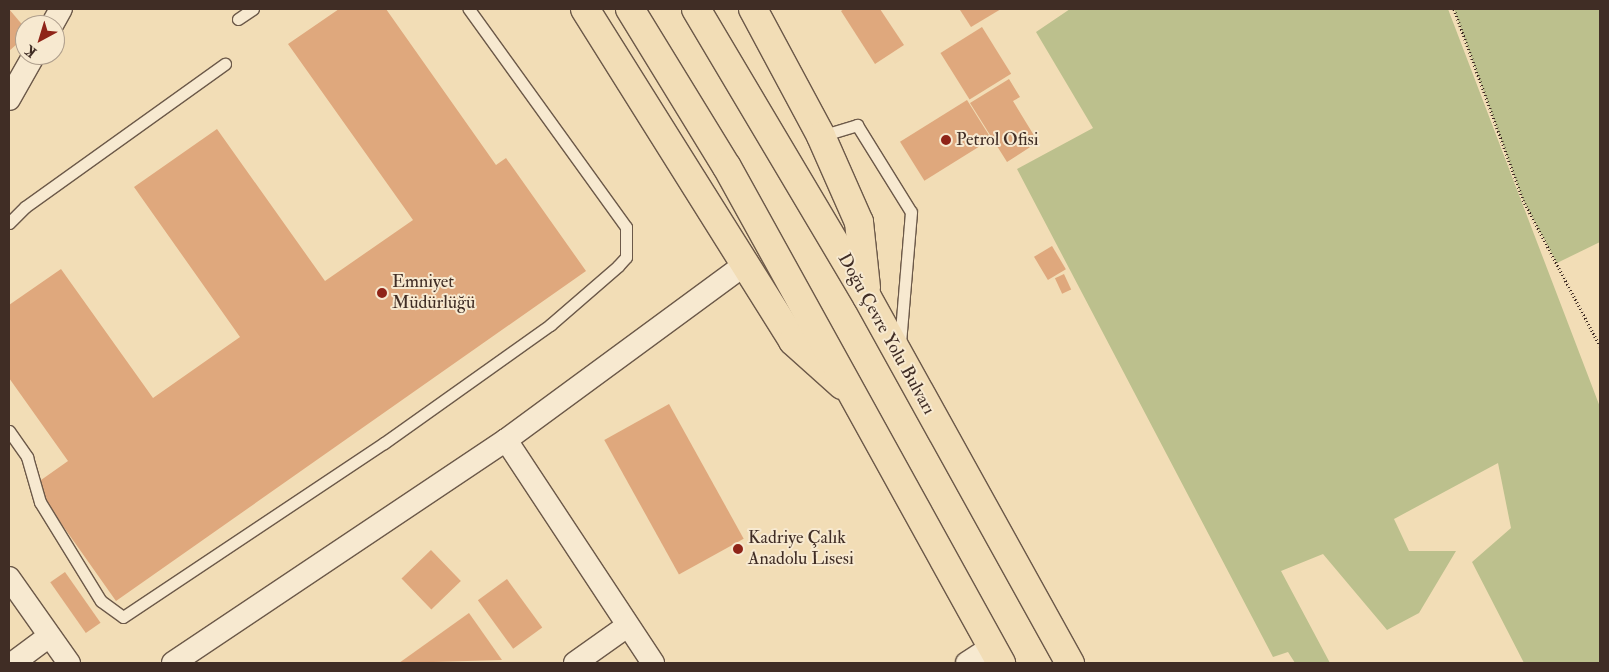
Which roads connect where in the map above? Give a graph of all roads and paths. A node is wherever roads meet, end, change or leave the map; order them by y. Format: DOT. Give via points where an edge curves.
graph roads {
  1 [pos="253,9"];
  2 [pos="469,9"];
  3 [pos="585,9"];
  4 [pos="630,9"];
  5 [pos="696,9"];
  6 [pos="753,9"];
  7 [pos="1454,9"];
  8 [pos="238,19"];
  9 [pos="225,64"];
  10 [pos="28,65"];
  11 [pos="9,99"];
  12 [pos="821,136"];
  13 [pos="9,224"];
  14 [pos="743,266"];
  15 [pos="867,297"];
  16 [pos="1600,346"];
  17 [pos="898,358"];
  18 [pos="851,392"];
  19 [pos="9,431"];
  20 [pos="506,440"];
  21 [pos="9,578"];
  22 [pos="627,626"];
  23 [pos="48,637"];
  24 [pos="997,655"];
  25 [pos="13,663"];
  26 [pos="69,663"];
  27 [pos="173,663"];
  28 [pos="574,663"];
  29 [pos="653,663"];
  30 [pos="967,663"];
  31 [pos="1070,663"];
  1 -- 8 [label="lane"];
  2 -- 19 [label="lane" via="626,227 626,257 618,266 550,325 384,443 124,617 101,601 40,502 27,457"];
  3 -- 14 [label="highway"];
  4 -- 18 [label="highway" via="727,167"];
  5 -- 15 [label="highway, Doğu Çevre Yolu Bulvarı"];
  6 -- 12 [label="highway"];
  7 -- 16 [label="path" via="1524,200"];
  9 -- 13 [label="lane" via="25,207"];
  10 -- 11 [label="street"];
  12 -- 15 [label="highway" via="859,222"];
  12 -- 17 [label="lane" via="857,125 911,212"];
  14 -- 18 [label="highway" via="793,341 820,370"];
  14 -- 20 [label="street"];
  15 -- 17 [label="highway, Doğu Çevre Yolu Bulvarı"];
  17 -- 31 [label="highway, Doğu Çevre Yolu Bulvarı"];
  18 -- 24 [label="highway"];
  20 -- 22 [label="street"];
  20 -- 27 [label="street"];
  21 -- 23 [label="street"];
  22 -- 28 [label="street"];
  22 -- 29 [label="street"];
  23 -- 25 [label="street"];
  23 -- 26 [label="street"];
  24 -- 30 [label="street"];
}
